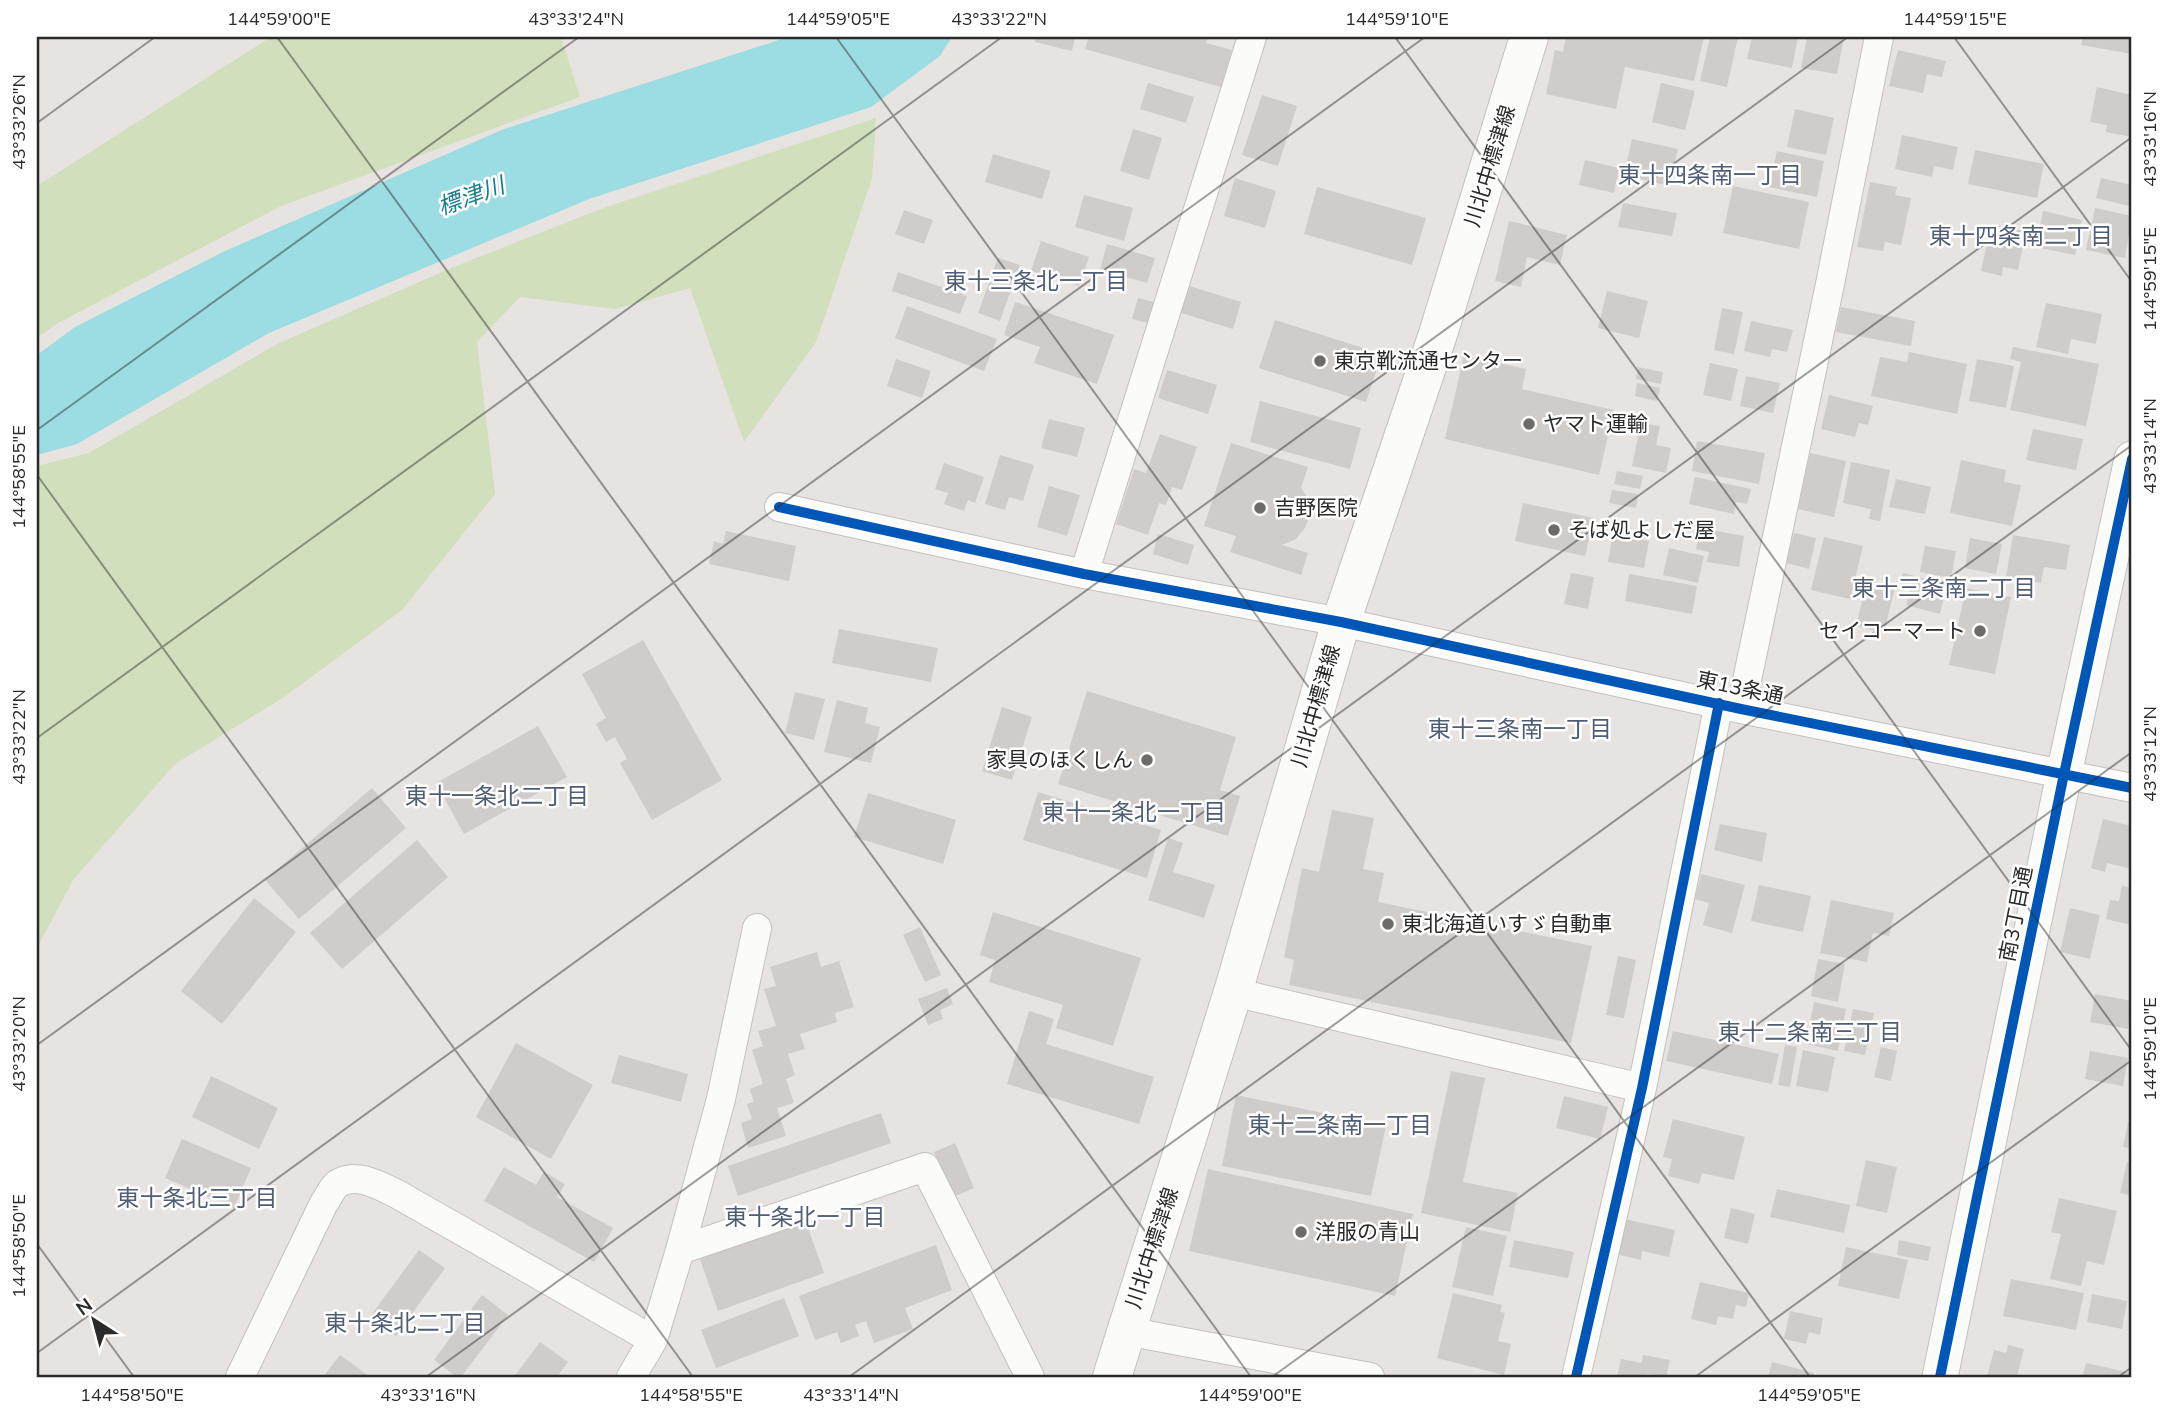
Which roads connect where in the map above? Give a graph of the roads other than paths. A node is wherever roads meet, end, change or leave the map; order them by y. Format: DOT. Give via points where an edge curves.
graph roads {
  1 [pos="1252,37"];
  2 [pos="1529,37"];
  3 [pos="1879,37"];
  4 [pos="2132,459"];
  5 [pos="779,507"];
  6 [pos="1084,574"];
  7 [pos="1341,622"];
  8 [pos="1730,706"];
  9 [pos="2064,774"];
  10 [pos="2132,789"];
  11 [pos="757,928"];
  12 [pos="1233,992"];
  13 [pos="1642,1088"];
  14 [pos="680,1250"];
  15 [pos="1126,1331"];
  16 [pos="653,1340"];
  17 [pos="240,1377"];
  18 [pos="631,1377"];
  19 [pos="1030,1377"];
  20 [pos="1112,1377"];
  21 [pos="1370,1377"];
  22 [pos="1576,1377"];
  23 [pos="1940,1377"];
  1 -- 6 [label="street"];
  2 -- 7 [label="main road, 川北中標津線" via="1438,334"];
  3 -- 8 [label="street" via="1830,284"];
  4 -- 9 [label="street, 南3丁目通"];
  5 -- 6 [label="street, 東13条通"];
  6 -- 7 [label="street, 東13条通"];
  7 -- 8 [label="street, 東13条通"];
  7 -- 12 [label="main road, 川北中標津線"];
  8 -- 9 [label="street, 東13条通"];
  8 -- 13 [label="street"];
  9 -- 10 [label="street, 東13条通"];
  9 -- 23 [label="street, 南3丁目通"];
  11 -- 14 [label="street" via="721,1099"];
  12 -- 13 [label="street"];
  12 -- 15 [label="main road, 川北中標津線"];
  13 -- 22 [label="street"];
  14 -- 16 [label="street"];
  14 -- 19 [label="street" via="925,1167"];
  15 -- 20 [label="main road, 川北中標津線"];
  15 -- 21 [label="street"];
  16 -- 17 [label="street" via="397,1194 354,1178 337,1185 324,1203"];
  16 -- 18 [label="street"];
}
